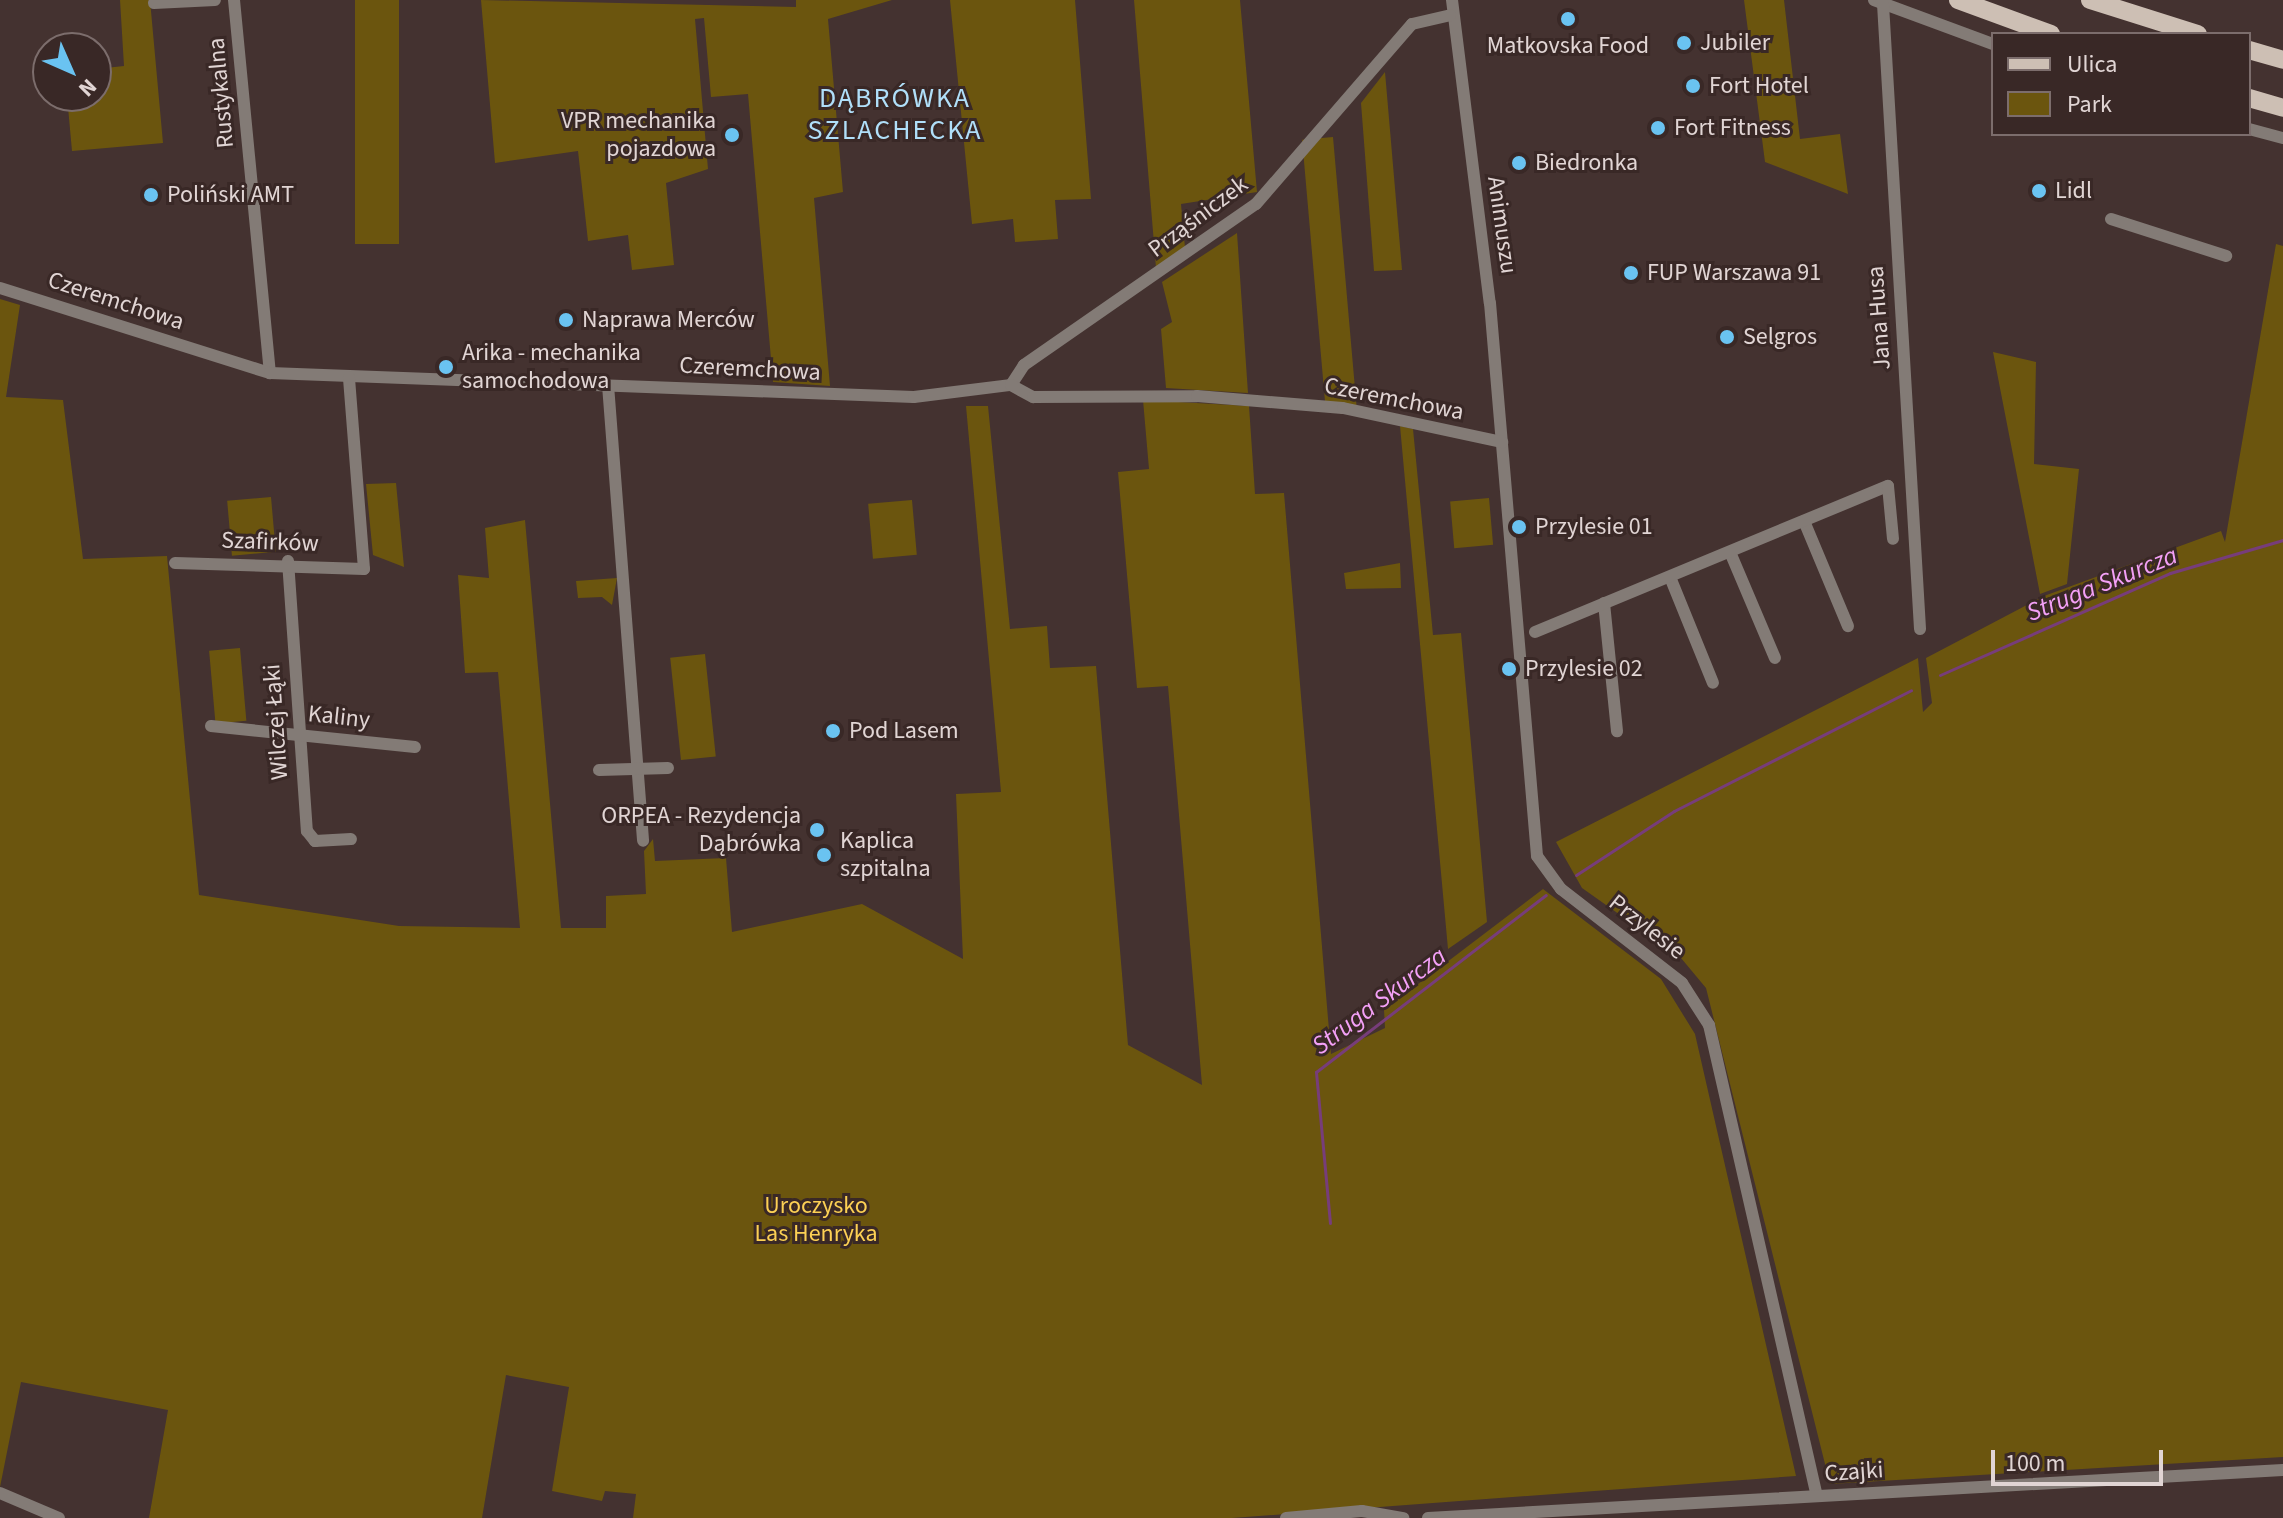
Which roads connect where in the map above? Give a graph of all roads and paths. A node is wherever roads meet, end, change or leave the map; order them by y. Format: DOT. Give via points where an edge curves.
graph roads {
  1 [pos="215,0"];
  2 [pos="234,0"];
  3 [pos="1452,0"];
  4 [pos="1958,0"];
  5 [pos="2090,0"];
  6 [pos="1878,2"];
  7 [pos="154,3"];
  8 [pos="1450,15"];
  9 [pos="2046,32"];
  10 [pos="2192,32"];
  11 [pos="1991,43"];
  12 [pos="2251,51"];
  13 [pos="2283,60"];
  14 [pos="2251,99"];
  15 [pos="2283,108"];
  16 [pos="2251,130"];
  17 [pos="2283,138"];
  18 [pos="2111,219"];
  19 [pos="2226,256"];
  20 [pos="0,288"];
  21 [pos="270,373"];
  22 [pos="349,378"];
  23 [pos="608,385"];
  24 [pos="1011,385"];
  25 [pos="1502,442"];
  26 [pos="1804,521"];
  27 [pos="1893,539"];
  28 [pos="1730,552"];
  29 [pos="288,561"];
  30 [pos="175,563"];
  31 [pos="1670,577"];
  32 [pos="1604,603"];
  33 [pos="1848,626"];
  34 [pos="1920,629"];
  35 [pos="1535,632"];
  36 [pos="1775,658"];
  37 [pos="1713,683"];
  38 [pos="211,726"];
  39 [pos="1617,731"];
  40 [pos="298,735"];
  41 [pos="415,747"];
  42 [pos="668,768"];
  43 [pos="599,770"];
  44 [pos="637,770"];
  45 [pos="351,839"];
  46 [pos="643,841"];
  47 [pos="2283,1470"];
  48 [pos="0,1493"];
  49 [pos="1817,1496"];
  50 [pos="37,1514"];
  51 [pos="59,1518"];
  52 [pos="1286,1518"];
  53 [pos="1403,1518"];
  54 [pos="1428,1518"];
  1 -- 7 [label="street"];
  2 -- 21 [label="street, Rustykalna"];
  3 -- 8 [label="street"];
  4 -- 9 [label="main road"];
  5 -- 10 [label="main road"];
  6 -- 11 [label="street"];
  6 -- 34 [label="street, Jana Husa"];
  8 -- 24 [label="street, Prząśniczek" via="1412,24 1246,213 1024,365"];
  8 -- 25 [label="street, Animuszu"];
  12 -- 13 [label="main road"];
  14 -- 15 [label="main road"];
  16 -- 17 [label="street"];
  18 -- 19 [label="street"];
  20 -- 21 [label="street, Czeremchowa"];
  21 -- 22 [label="street, Czeremchowa"];
  22 -- 23 [label="street, Czeremchowa"];
  22 -- 29 [label="street, Szafirków" via="364,569"];
  23 -- 24 [label="street, Czeremchowa" via="914,397"];
  23 -- 44 [label="street"];
  24 -- 25 [label="street, Czeremchowa" via="1033,397 1197,396 1343,408"];
  25 -- 49 [label="street, Przylesie" via="1537,856 1561,889 1682,983 1709,1025"];
  26 -- 27 [label="street" via="1888,486"];
  26 -- 28 [label="street"];
  26 -- 33 [label="street"];
  28 -- 31 [label="street"];
  28 -- 36 [label="street"];
  29 -- 30 [label="street, Szafirków"];
  29 -- 40 [label="street, Wilczej Łąki"];
  31 -- 32 [label="street"];
  31 -- 37 [label="street"];
  32 -- 35 [label="street"];
  32 -- 39 [label="street"];
  38 -- 40 [label="street, Kaliny"];
  40 -- 41 [label="street, Kaliny"];
  40 -- 45 [label="street, Wilczej Łąki" via="310,838"];
  42 -- 44 [label="street"];
  43 -- 44 [label="street"];
  44 -- 46 [label="street"];
  47 -- 49 [label="street, Czajki"];
  48 -- 50 [label="street"];
  49 -- 54 [label="street, Czajki"];
  50 -- 51 [label="street"];
  52 -- 53 [label="street" via="1362,1511"];
}
